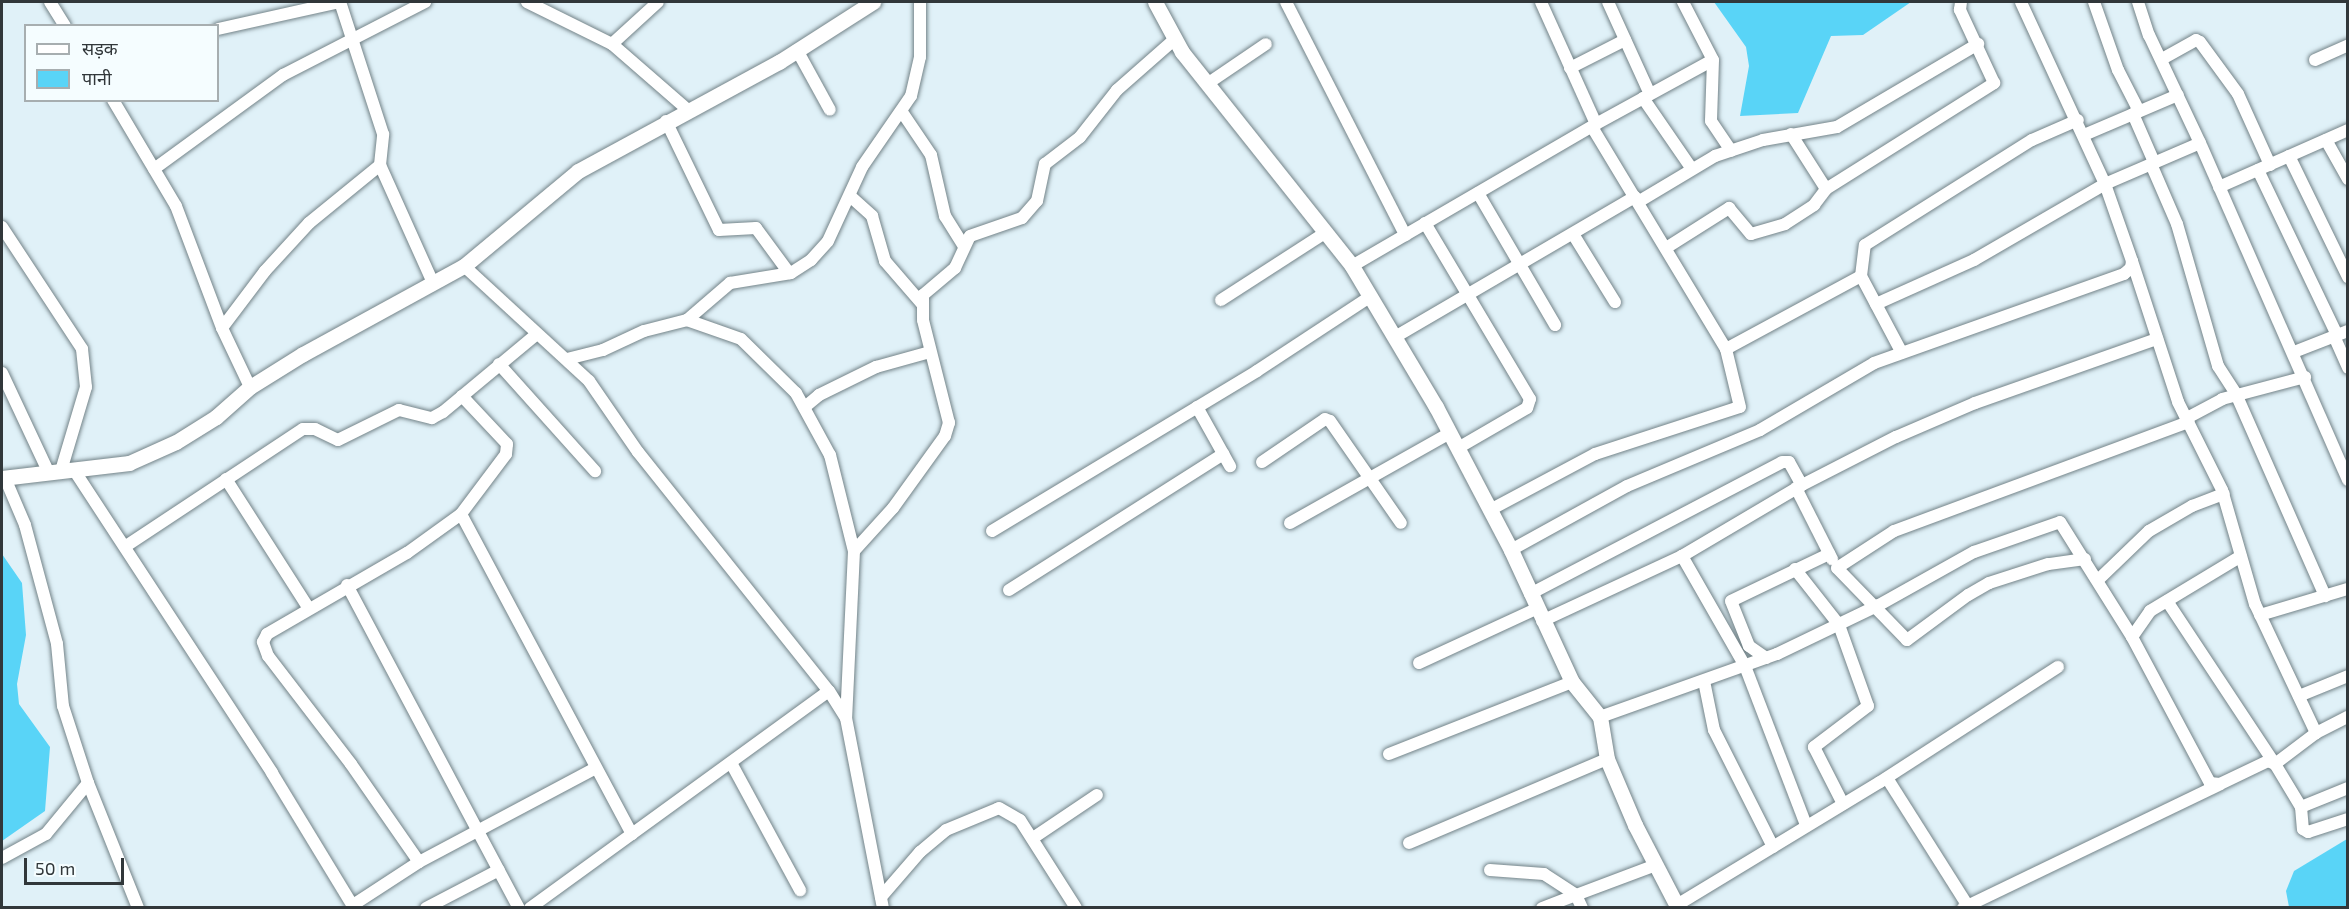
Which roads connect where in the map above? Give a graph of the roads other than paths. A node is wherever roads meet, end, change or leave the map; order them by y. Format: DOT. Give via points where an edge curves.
graph roads {
  1 [pos="50,2"];
  2 [pos="340,2"];
  3 [pos="425,2"];
  4 [pos="527,2"];
  5 [pos="658,2"];
  6 [pos="873,2"];
  7 [pos="921,2"];
  8 [pos="1155,2"];
  9 [pos="1286,2"];
  10 [pos="1541,2"];
  11 [pos="1608,2"];
  12 [pos="1683,2"];
  13 [pos="1961,2"];
  14 [pos="2021,2"];
  15 [pos="2094,2"];
  16 [pos="2138,2"];
  17 [pos="64,24"];
  18 [pos="219,29"];
  19 [pos="351,37"];
  20 [pos="1174,40"];
  21 [pos="1625,40"];
  22 [pos="612,44"];
  23 [pos="1266,44"];
  24 [pos="1978,44"];
  25 [pos="2348,45"];
  26 [pos="797,50"];
  27 [pos="2162,59"];
  28 [pos="1713,60"];
  29 [pos="2315,60"];
  30 [pos="1570,68"];
  31 [pos="1207,84"];
  32 [pos="2178,95"];
  33 [pos="1646,96"];
  34 [pos="113,102"];
  35 [pos="688,110"];
  36 [pos="830,110"];
  37 [pos="902,112"];
  38 [pos="2136,113"];
  39 [pos="2078,120"];
  40 [pos="666,121"];
  41 [pos="1594,125"];
  42 [pos="2348,130"];
  43 [pos="1791,134"];
  44 [pos="2084,135"];
  45 [pos="2326,140"];
  46 [pos="2200,144"];
  47 [pos="1731,151"];
  48 [pos="2289,156"];
  49 [pos="2153,163"];
  50 [pos="380,165"];
  51 [pos="2264,167"];
  52 [pos="154,169"];
  53 [pos="1692,169"];
  54 [pos="2348,179"];
  55 [pos="2105,184"];
  56 [pos="2219,187"];
  57 [pos="1826,189"];
  58 [pos="1478,193"];
  59 [pos="850,196"];
  60 [pos="1637,200"];
  61 [pos="1425,223"];
  62 [pos="2,227"];
  63 [pos="1325,233"];
  64 [pos="1573,234"];
  65 [pos="1405,235"];
  66 [pos="964,248"];
  67 [pos="1666,248"];
  68 [pos="2132,261"];
  69 [pos="1520,264"];
  70 [pos="464,266"];
  71 [pos="1352,266"];
  72 [pos="789,273"];
  73 [pos="1861,276"];
  74 [pos="2348,277"];
  75 [pos="433,283"];
  76 [pos="1467,295"];
  77 [pos="1371,296"];
  78 [pos="1221,300"];
  79 [pos="1615,302"];
  80 [pos="1876,304"];
  81 [pos="923,305"];
  82 [pos="687,320"];
  83 [pos="1555,325"];
  84 [pos="222,328"];
  85 [pos="537,334"];
  86 [pos="2340,334"];
  87 [pos="1395,337"];
  88 [pos="2157,339"];
  89 [pos="1726,349"];
  90 [pos="930,352"];
  91 [pos="2294,352"];
  92 [pos="1902,353"];
  93 [pos="567,359"];
  94 [pos="499,364"];
  95 [pos="2348,368"];
  96 [pos="2,373"];
  97 [pos="2305,377"];
  98 [pos="250,387"];
  99 [pos="2236,394"];
  100 [pos="462,396"];
  101 [pos="806,406"];
  102 [pos="1197,407"];
  103 [pos="2188,420"];
  104 [pos="1450,433"];
  105 [pos="1458,448"];
  106 [pos="1223,454"];
  107 [pos="1262,462"];
  108 [pos="1230,466"];
  109 [pos="61,471"];
  110 [pos="595,471"];
  111 [pos="1371,477"];
  112 [pos="3,478"];
  113 [pos="226,479"];
  114 [pos="2348,480"];
  115 [pos="1799,486"];
  116 [pos="2224,494"];
  117 [pos="1490,510"];
  118 [pos="461,514"];
  119 [pos="1290,523"];
  120 [pos="1401,523"];
  121 [pos="992,531"];
  122 [pos="126,546"];
  123 [pos="1511,550"];
  124 [pos="854,551"];
  125 [pos="1829,554"];
  126 [pos="1682,556"];
  127 [pos="2241,556"];
  128 [pos="2085,558"];
  129 [pos="1837,568"];
  130 [pos="1795,569"];
  131 [pos="2098,580"];
  132 [pos="346,585"];
  133 [pos="2348,589"];
  134 [pos="1010,590"];
  135 [pos="1530,594"];
  136 [pos="2325,596"];
  137 [pos="2167,601"];
  138 [pos="1877,606"];
  139 [pos="309,609"];
  140 [pos="1539,615"];
  141 [pos="2260,615"];
  142 [pos="1839,625"];
  143 [pos="2132,637"];
  144 [pos="1766,658"];
  145 [pos="1419,663"];
  146 [pos="1745,666"];
  147 [pos="2058,667"];
  148 [pos="2348,676"];
  149 [pos="1704,681"];
  150 [pos="1572,682"];
  151 [pos="829,691"];
  152 [pos="2299,696"];
  153 [pos="1600,717"];
  154 [pos="2348,717"];
  155 [pos="846,718"];
  156 [pos="2316,733"];
  157 [pos="1389,754"];
  158 [pos="1606,759"];
  159 [pos="731,763"];
  160 [pos="2276,764"];
  161 [pos="596,768"];
  162 [pos="1887,778"];
  163 [pos="88,783"];
  164 [pos="2220,784"];
  165 [pos="2348,788"];
  166 [pos="1097,795"];
  167 [pos="1843,804"];
  168 [pos="2301,807"];
  169 [pos="2348,819"];
  170 [pos="1806,825"];
  171 [pos="478,832"];
  172 [pos="632,834"];
  173 [pos="1033,838"];
  174 [pos="1409,843"];
  175 [pos="1773,847"];
  176 [pos="2,858"];
  177 [pos="419,862"];
  178 [pos="1656,865"];
  179 [pos="499,870"];
  180 [pos="1490,870"];
  181 [pos="800,890"];
  182 [pos="1576,895"];
  183 [pos="882,902"];
  184 [pos="354,906"];
  185 [pos="1678,906"];
  186 [pos="1965,907"];
  187 [pos="138,908"];
  188 [pos="426,908"];
  189 [pos="519,908"];
  190 [pos="530,908"];
  191 [pos="1076,908"];
  192 [pos="1542,908"];
  193 [pos="1582,908"];
  1 -- 17 [label="street"];
  2 -- 18 [label="street"];
  2 -- 19 [label="street"];
  3 -- 19 [label="street"];
  4 -- 22 [label="street"];
  5 -- 22 [label="street"];
  6 -- 26 [label="street"];
  7 -- 37 [label="street" via="920,57 914,87"];
  8 -- 20 [label="street"];
  9 -- 65 [label="street"];
  10 -- 30 [label="street"];
  11 -- 21 [label="street"];
  12 -- 28 [label="street"];
  13 -- 24 [label="street" via="1960,10"];
  14 -- 39 [label="street"];
  15 -- 38 [label="street"];
  16 -- 27 [label="street"];
  19 -- 50 [label="street" via="383,134"];
  19 -- 52 [label="street" via="284,75"];
  20 -- 31 [label="street"];
  20 -- 66 [label="street" via="1117,90 1080,137 1046,164 1037,201 1022,218 970,236"];
  21 -- 30 [label="street"];
  21 -- 33 [label="street"];
  22 -- 35 [label="street"];
  23 -- 31 [label="street"];
  24 -- 43 [label="street" via="1838,127"];
  24 -- 57 [label="street" via="1994,83"];
  25 -- 29 [label="street"];
  26 -- 35 [label="street"];
  26 -- 36 [label="street"];
  27 -- 32 [label="street"];
  27 -- 51 [label="street" via="2196,40 2200,42 2238,94"];
  28 -- 33 [label="street"];
  28 -- 47 [label="street" via="1711,121"];
  30 -- 41 [label="street"];
  31 -- 63 [label="street"];
  32 -- 38 [label="street"];
  32 -- 46 [label="street"];
  33 -- 41 [label="street"];
  33 -- 53 [label="street"];
  34 -- 52 [label="street"];
  35 -- 40 [label="street"];
  37 -- 59 [label="street" via="862,167"];
  37 -- 66 [label="street" via="931,155 945,216"];
  38 -- 44 [label="street"];
  38 -- 49 [label="street"];
  39 -- 44 [label="street"];
  39 -- 73 [label="street" via="2032,140 1865,245"];
  40 -- 70 [label="street" via="578,171"];
  40 -- 72 [label="street" via="719,230 756,228"];
  41 -- 58 [label="street"];
  41 -- 60 [label="street"];
  42 -- 45 [label="street"];
  43 -- 47 [label="street"];
  43 -- 57 [label="street"];
  44 -- 55 [label="street"];
  45 -- 48 [label="street"];
  45 -- 54 [label="street"];
  46 -- 49 [label="street"];
  46 -- 56 [label="street"];
  47 -- 53 [label="street"];
  48 -- 51 [label="street"];
  48 -- 74 [label="street"];
  49 -- 55 [label="street"];
  49 -- 99 [label="street" via="2177,224 2212,351"];
  50 -- 75 [label="street"];
  50 -- 84 [label="street" via="309,223 265,271"];
  51 -- 56 [label="street"];
  51 -- 86 [label="street"];
  52 -- 84 [label="street" via="176,206"];
  53 -- 60 [label="street"];
  55 -- 68 [label="street"];
  55 -- 80 [label="street" via="1974,260"];
  56 -- 91 [label="street"];
  57 -- 67 [label="street" via="1814,205 1785,224 1751,234 1729,208"];
  58 -- 61 [label="street"];
  58 -- 69 [label="street"];
  59 -- 72 [label="street" via="828,241 811,260"];
  59 -- 81 [label="street" via="872,216 885,261"];
  60 -- 64 [label="street"];
  60 -- 67 [label="street"];
  61 -- 65 [label="street"];
  61 -- 76 [label="street"];
  62 -- 109 [label="street" via="84,357 86,387"];
  63 -- 71 [label="street"];
  63 -- 78 [label="street"];
  64 -- 69 [label="street"];
  64 -- 79 [label="street"];
  65 -- 71 [label="street"];
  66 -- 81 [label="street" via="955,268 923,295"];
  67 -- 89 [label="street"];
  68 -- 88 [label="street"];
  68 -- 92 [label="street" via="2124,274"];
  69 -- 76 [label="street"];
  69 -- 83 [label="street"];
  70 -- 75 [label="street"];
  70 -- 85 [label="street"];
  71 -- 77 [label="street"];
  72 -- 82 [label="street" via="734,281"];
  73 -- 80 [label="street"];
  73 -- 89 [label="street"];
  75 -- 98 [label="street"];
  76 -- 87 [label="street"];
  76 -- 105 [label="street" via="1530,399 1527,408"];
  77 -- 87 [label="street"];
  77 -- 102 [label="street"];
  80 -- 92 [label="street"];
  81 -- 90 [label="street"];
  82 -- 93 [label="street"];
  82 -- 101 [label="street" via="741,339"];
  84 -- 98 [label="street"];
  85 -- 93 [label="street"];
  85 -- 94 [label="street"];
  86 -- 91 [label="street"];
  86 -- 95 [label="street"];
  87 -- 104 [label="street"];
  88 -- 103 [label="street"];
  88 -- 115 [label="street" via="1975,403"];
  89 -- 117 [label="street" via="1740,407 1595,454"];
  90 -- 101 [label="street" via="912,354 869,370 819,395"];
  90 -- 124 [label="street" via="949,423 945,436 875,532"];
  91 -- 97 [label="street"];
  92 -- 123 [label="street" via="1874,363 1760,430 1627,486"];
  93 -- 151 [label="street" via="589,381 638,452"];
  94 -- 100 [label="street"];
  94 -- 110 [label="street"];
  96 -- 109 [label="street"];
  97 -- 99 [label="street"];
  97 -- 114 [label="street"];
  98 -- 109 [label="street" via="216,417 176,442 129,462"];
  99 -- 103 [label="street"];
  99 -- 136 [label="street"];
  100 -- 113 [label="street" via="432,418 399,410 338,440 315,429 303,429"];
  100 -- 118 [label="street" via="507,444 506,454"];
  101 -- 124 [label="street" via="830,455"];
  102 -- 106 [label="street"];
  102 -- 121 [label="street"];
  103 -- 116 [label="street"];
  103 -- 129 [label="street" via="1894,531"];
  104 -- 105 [label="street"];
  104 -- 111 [label="street"];
  105 -- 117 [label="street"];
  106 -- 108 [label="street"];
  106 -- 134 [label="street"];
  107 -- 111 [label="street" via="1325,419"];
  109 -- 112 [label="street"];
  109 -- 122 [label="street"];
  111 -- 119 [label="street"];
  111 -- 120 [label="street"];
  112 -- 163 [label="street" via="25,525 57,644 63,706"];
  113 -- 122 [label="street"];
  113 -- 139 [label="street"];
  115 -- 125 [label="street"];
  115 -- 126 [label="street"];
  115 -- 135 [label="street" via="1789,462 1782,462"];
  116 -- 127 [label="street"];
  116 -- 131 [label="street" via="2192,506 2149,531"];
  117 -- 123 [label="street"];
  118 -- 132 [label="street" via="406,553"];
  118 -- 161 [label="street"];
  122 -- 184 [label="street"];
  123 -- 135 [label="street"];
  124 -- 155 [label="street"];
  125 -- 129 [label="street"];
  125 -- 130 [label="street"];
  126 -- 140 [label="street"];
  126 -- 146 [label="street"];
  127 -- 137 [label="street"];
  127 -- 141 [label="street"];
  128 -- 131 [label="street"];
  128 -- 138 [label="street" via="2048,564 1989,583 1907,640"];
  128 -- 138 [label="street" via="2060,522 1974,552"];
  129 -- 138 [label="street"];
  130 -- 142 [label="street"];
  130 -- 144 [label="street" via="1731,601 1749,646"];
  131 -- 143 [label="street"];
  132 -- 139 [label="street"];
  132 -- 171 [label="street"];
  133 -- 136 [label="street"];
  135 -- 140 [label="street"];
  136 -- 141 [label="street"];
  137 -- 143 [label="street" via="2150,611"];
  137 -- 160 [label="street"];
  138 -- 142 [label="street"];
  139 -- 177 [label="street" via="267,634 264,648"];
  140 -- 145 [label="street"];
  140 -- 150 [label="street"];
  141 -- 152 [label="street"];
  142 -- 144 [label="street"];
  142 -- 167 [label="street" via="1868,706 1814,747"];
  143 -- 164 [label="street" via="2207,780"];
  144 -- 146 [label="street"];
  146 -- 149 [label="street"];
  146 -- 170 [label="street"];
  147 -- 162 [label="street"];
  148 -- 152 [label="street"];
  149 -- 153 [label="street"];
  149 -- 175 [label="street" via="1714,730"];
  150 -- 153 [label="street"];
  150 -- 157 [label="street"];
  151 -- 155 [label="street"];
  151 -- 159 [label="street"];
  152 -- 156 [label="street"];
  153 -- 158 [label="street"];
  154 -- 156 [label="street"];
  155 -- 183 [label="street"];
  156 -- 160 [label="street"];
  158 -- 174 [label="street"];
  158 -- 178 [label="street"];
  159 -- 172 [label="street"];
  159 -- 181 [label="street"];
  160 -- 164 [label="street" via="2262,762"];
  160 -- 168 [label="street"];
  161 -- 171 [label="street"];
  161 -- 172 [label="street"];
  162 -- 167 [label="street"];
  162 -- 186 [label="street"];
  163 -- 176 [label="street" via="46,834"];
  163 -- 187 [label="street"];
  164 -- 186 [label="street"];
  165 -- 168 [label="street"];
  166 -- 173 [label="street"];
  167 -- 170 [label="street"];
  168 -- 169 [label="street" via="2302,829 2308,832"];
  170 -- 175 [label="street"];
  171 -- 177 [label="street"];
  171 -- 179 [label="street"];
  172 -- 190 [label="street"];
  173 -- 183 [label="street" via="1006,809 982,812 933,839"];
  173 -- 191 [label="street"];
  175 -- 185 [label="street"];
  177 -- 184 [label="street"];
  178 -- 182 [label="street"];
  178 -- 185 [label="street"];
  179 -- 188 [label="street"];
  179 -- 189 [label="street"];
  180 -- 182 [label="street" via="1544,874"];
  182 -- 192 [label="street"];
  182 -- 193 [label="street"];
}
